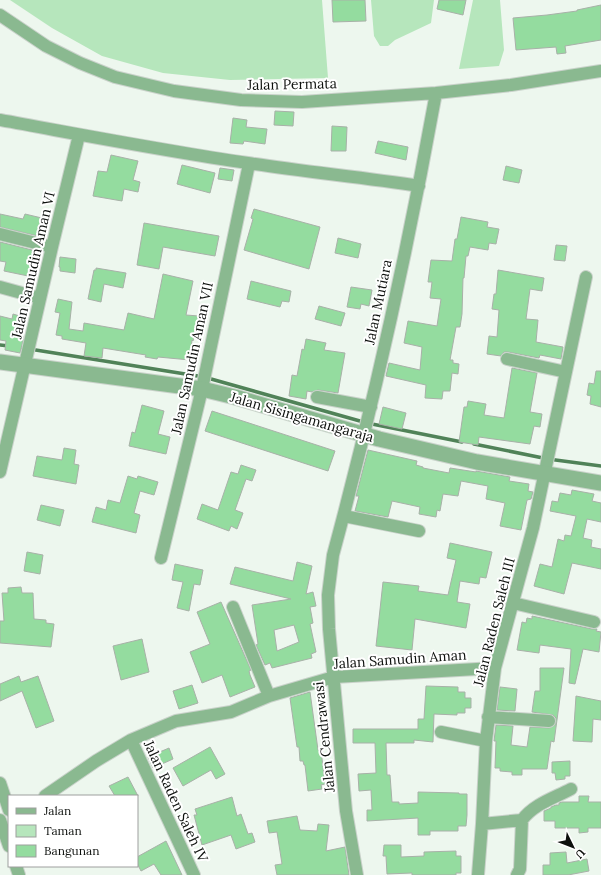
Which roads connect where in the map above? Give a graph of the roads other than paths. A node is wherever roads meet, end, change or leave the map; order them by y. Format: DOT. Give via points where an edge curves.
graph roads {
  1 [pos="0,15"];
  2 [pos="601,71"];
  3 [pos="436,93"];
  4 [pos="0,120"];
  5 [pos="79,134"];
  6 [pos="249,164"];
  7 [pos="420,186"];
  8 [pos="0,234"];
  9 [pos="52,247"];
  10 [pos="586,278"];
  11 [pos="0,287"];
  12 [pos="40,298"];
  13 [pos="507,359"];
  14 [pos="0,362"];
  15 [pos="25,364"];
  16 [pos="566,372"];
  17 [pos="202,389"];
  18 [pos="317,397"];
  19 [pos="371,407"];
  20 [pos="364,436"];
  21 [pos="0,472"];
  22 [pos="545,474"];
  23 [pos="601,483"];
  24 [pos="344,516"];
  25 [pos="419,531"];
  26 [pos="161,558"];
  27 [pos="513,603"];
  28 [pos="233,607"];
  29 [pos="594,622"];
  30 [pos="495,668"];
  31 [pos="334,678"];
  32 [pos="269,696"];
  33 [pos="488,717"];
  34 [pos="549,722"];
  35 [pos="441,732"];
  36 [pos="130,740"];
  37 [pos="486,741"];
  38 [pos="0,783"];
  39 [pos="571,790"];
  40 [pos="47,795"];
  41 [pos="8,807"];
  42 [pos="0,819"];
  43 [pos="522,820"];
  44 [pos="482,824"];
  45 [pos="8,843"];
  46 [pos="194,875"];
  47 [pos="357,875"];
  48 [pos="478,875"];
  49 [pos="517,875"];
  1 -- 3 [label="street, Jalan Permata" via="46,46 93,69 174,91 241,100 302,102"];
  2 -- 3 [label="street, Jalan Permata" via="511,86"];
  3 -- 7 [label="street, Jalan Mutiara"];
  4 -- 5 [label="street"];
  5 -- 6 [label="street"];
  5 -- 9 [label="street, Jalan Samudin Aman VI"];
  6 -- 7 [label="street"];
  6 -- 17 [label="street, Jalan Samudin Aman VII"];
  7 -- 19 [label="street, Jalan Mutiara"];
  8 -- 9 [label="street"];
  9 -- 12 [label="street, Jalan Samudin Aman VI"];
  10 -- 16 [label="street, Jalan Raden Saleh III"];
  11 -- 12 [label="street"];
  12 -- 15 [label="street, Jalan Samudin Aman VI"];
  13 -- 16 [label="street"];
  14 -- 15 [label="street, Jalan Sisingamangaraja"];
  15 -- 17 [label="street, Jalan Sisingamangaraja"];
  15 -- 21 [label="street, Jalan Samudin Aman VI"];
  16 -- 22 [label="street, Jalan Raden Saleh III"];
  17 -- 20 [label="street, Jalan Sisingamangaraja"];
  17 -- 26 [label="street, Jalan Samudin Aman VII"];
  18 -- 19 [label="street"];
  19 -- 20 [label="street, Jalan Mutiara"];
  20 -- 22 [label="street, Jalan Sisingamangaraja" via="477,462"];
  20 -- 24 [label="street, Jalan Mutiara"];
  22 -- 23 [label="street, Jalan Sisingamangaraja"];
  22 -- 27 [label="street, Jalan Raden Saleh III"];
  24 -- 25 [label="street"];
  24 -- 31 [label="street, Jalan Cendrawasi" via="333,555 328,595"];
  27 -- 29 [label="street"];
  27 -- 30 [label="street, Jalan Raden Saleh III"];
  28 -- 32 [label="street"];
  30 -- 31 [label="street, Jalan Samudin Aman"];
  30 -- 33 [label="street, Jalan Raden Saleh III"];
  31 -- 32 [label="street, Jalan Samudin Aman"];
  31 -- 47 [label="street, Jalan Cendrawasi" via="346,811"];
  32 -- 36 [label="street, Jalan Samudin Aman" via="231,712 176,721"];
  33 -- 34 [label="street"];
  33 -- 37 [label="street, Jalan Raden Saleh III"];
  35 -- 37 [label="street"];
  36 -- 40 [label="street, Jalan Samudin Aman"];
  36 -- 46 [label="street, Jalan Raden Saleh IV"];
  37 -- 44 [label="street, Jalan Raden Saleh III"];
  38 -- 41 [label="street"];
  39 -- 43 [label="street" via="536,806"];
  42 -- 45 [label="street"];
  43 -- 44 [label="street"];
  43 -- 49 [label="street" via="520,869"];
  44 -- 48 [label="street, Jalan Raden Saleh III"];
}
